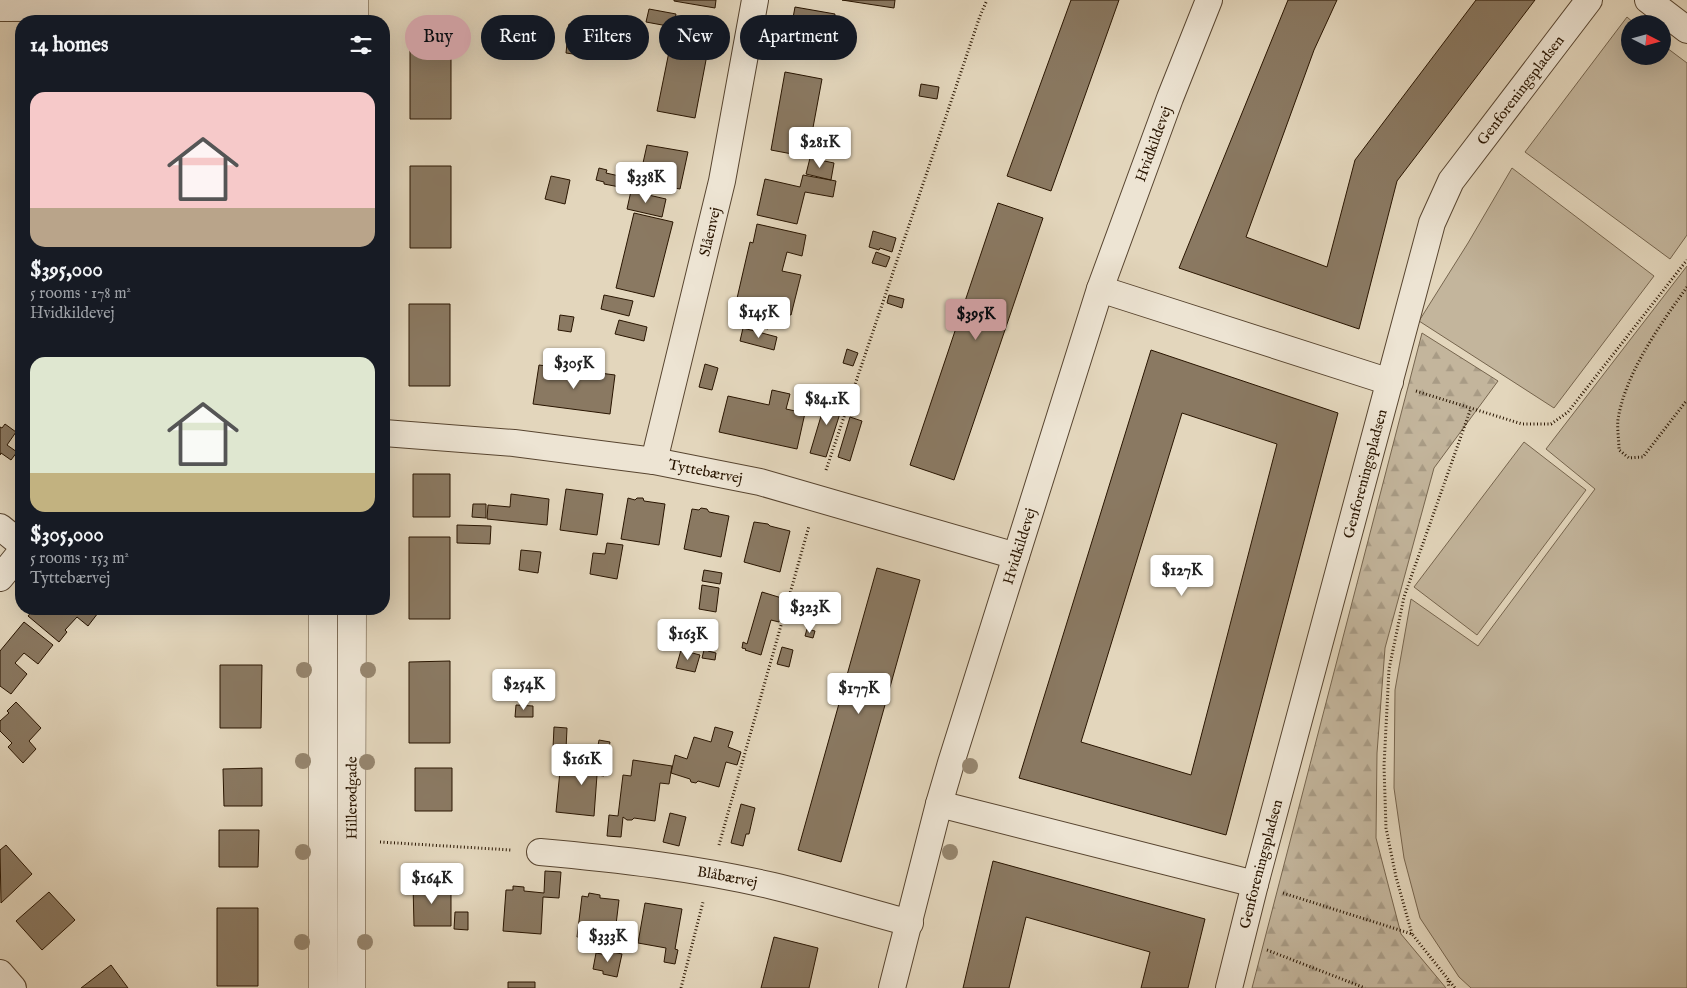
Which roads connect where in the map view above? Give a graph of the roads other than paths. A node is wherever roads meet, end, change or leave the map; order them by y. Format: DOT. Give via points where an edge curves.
graph roads {
  1 [pos="755,0"];
  2 [pos="1209,0"];
  3 [pos="1588,0"];
  4 [pos="1648,0"];
  5 [pos="0,8"];
  6 [pos="325,10"];
  7 [pos="354,10"];
  8 [pos="1687,30"];
  9 [pos="1100,288"];
  10 [pos="1390,382"];
  11 [pos="390,433"];
  12 [pos="654,461"];
  13 [pos="0,527"];
  14 [pos="15,539"];
  15 [pos="1016,556"];
  16 [pos="15,559"];
  17 [pos="0,578"];
  18 [pos="323,615"];
  19 [pos="352,615"];
  20 [pos="939,804"];
  21 [pos="540,852"];
  22 [pos="1255,884"];
  23 [pos="910,923"];
  24 [pos="0,973"];
  25 [pos="13,988"];
  26 [pos="324,988"];
  27 [pos="351,988"];
  28 [pos="892,988"];
  29 [pos="1229,988"];
  1 -- 12 [label="street, Slåenvej" via="722,181"];
  2 -- 9 [label="street, Hvidkildevej"];
  3 -- 10 [label="street, Genforeningspladsen" via="1452,181 1432,223"];
  4 -- 8 [label="street"];
  5 -- 6 [label="street"];
  6 -- 7 [label="street"];
  9 -- 10 [label="street"];
  9 -- 15 [label="street, Hvidkildevej"];
  10 -- 22 [label="street, Genforeningspladsen"];
  11 -- 12 [label="street, Tyttebærvej" via="514,443"];
  12 -- 15 [label="street, Tyttebærvej" via="760,482"];
  13 -- 14 [label="street"];
  15 -- 20 [label="street, Hvidkildevej"];
  16 -- 17 [label="street"];
  18 -- 26 [label="street, Hillerødgade"];
  19 -- 27 [label="street, Hillerødgade"];
  20 -- 22 [label="street"];
  20 -- 23 [label="street, Hvidkildevej"];
  21 -- 23 [label="street, Blåbærvej" via="629,860 773,886"];
  22 -- 29 [label="street, Genforeningspladsen"];
  23 -- 28 [label="street, Hvidkildevej"];
  24 -- 25 [label="street"];
}
